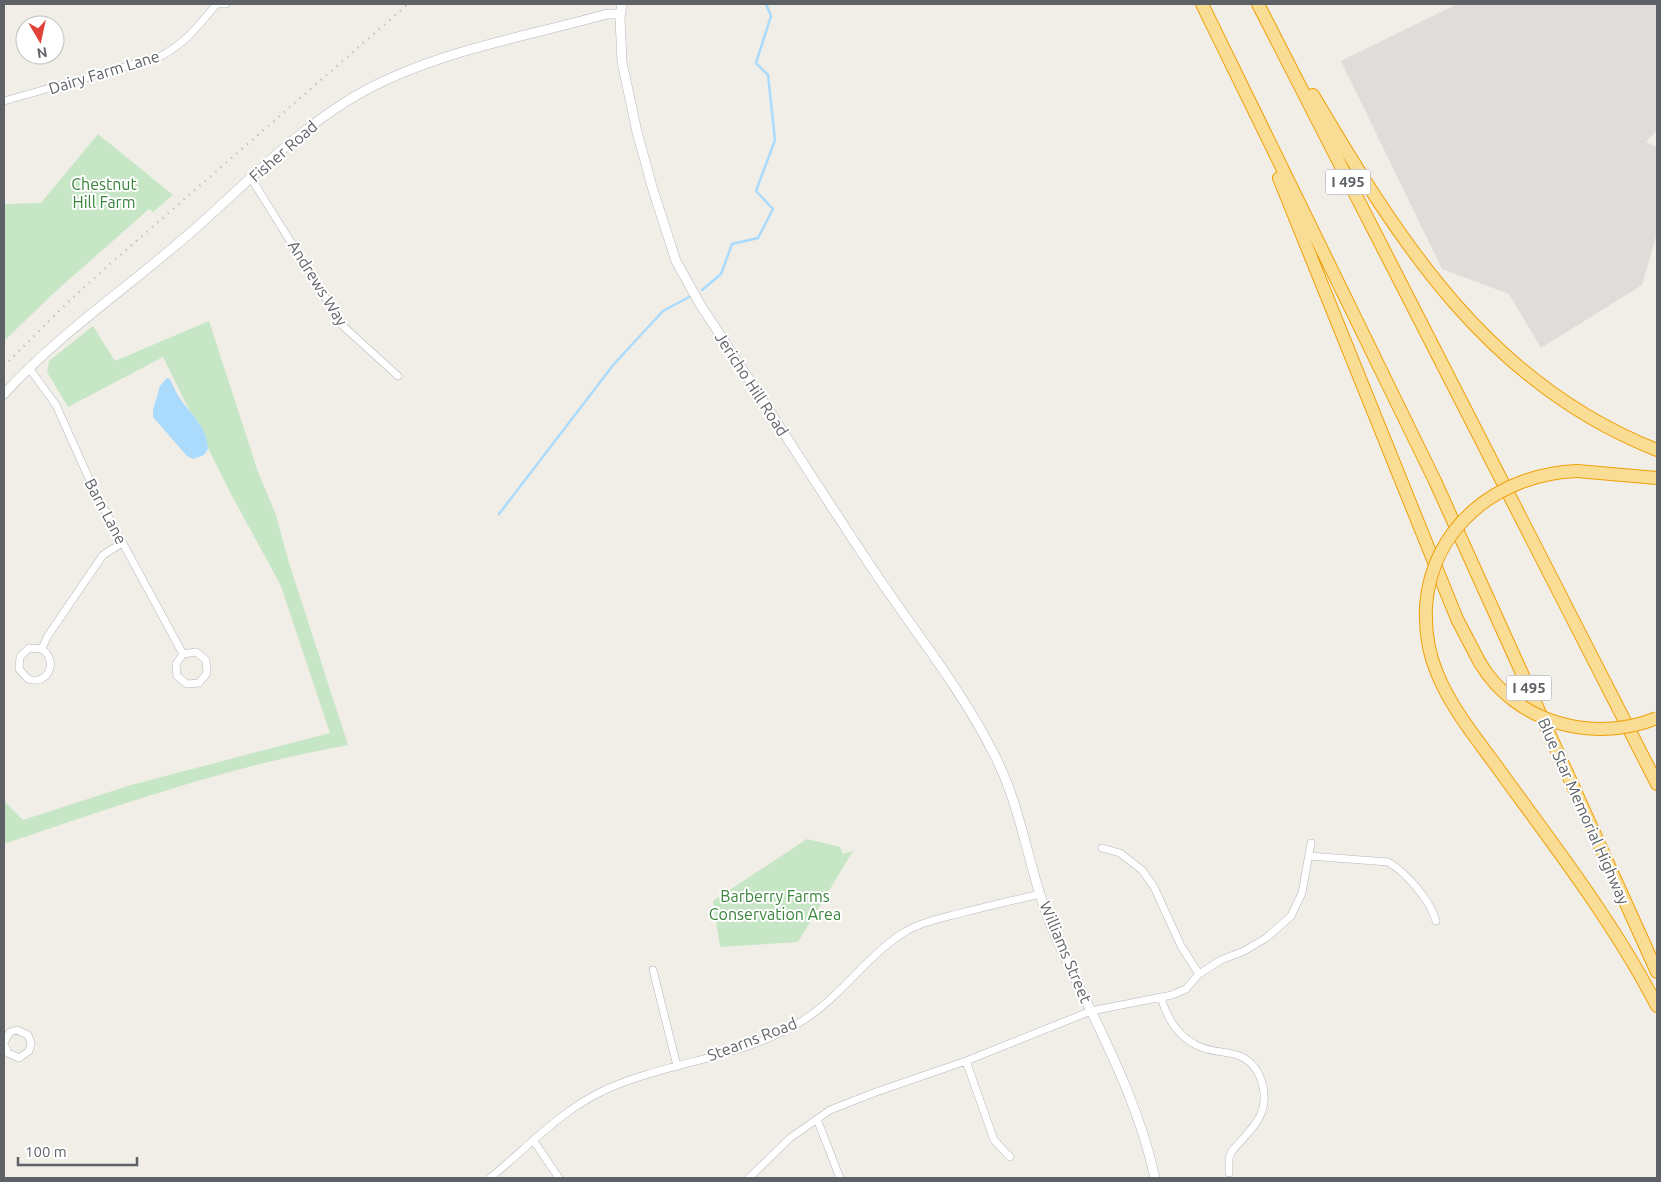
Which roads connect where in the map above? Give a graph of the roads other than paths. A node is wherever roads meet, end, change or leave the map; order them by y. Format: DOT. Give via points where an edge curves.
graph roads {
  1 [pos="216,4"];
  2 [pos="226,4"];
  3 [pos="622,4"];
  4 [pos="1202,4"];
  5 [pos="1258,4"];
  6 [pos="620,14"];
  7 [pos="1238,78"];
  8 [pos="4,102"];
  9 [pos="251,178"];
  10 [pos="28,368"];
  11 [pos="398,376"];
  12 [pos="4,394"];
  13 [pos="1657,450"];
  14 [pos="1657,478"];
  15 [pos="122,542"];
  16 [pos="42,649"];
  17 [pos="183,654"];
  18 [pos="1657,718"];
  19 [pos="978,725"];
  20 [pos="1657,784"];
  21 [pos="1311,843"];
  22 [pos="1102,848"];
  23 [pos="1309,856"];
  24 [pos="1041,894"];
  25 [pos="1436,921"];
  26 [pos="653,970"];
  27 [pos="1657,972"];
  28 [pos="1200,974"];
  29 [pos="1161,998"];
  30 [pos="1657,1006"];
  31 [pos="1092,1010"];
  32 [pos="966,1061"];
  33 [pos="677,1066"];
  34 [pos="817,1119"];
  35 [pos="533,1140"];
  36 [pos="1010,1157"];
  37 [pos="1229,1173"];
  38 [pos="490,1178"];
  39 [pos="559,1178"];
  40 [pos="749,1178"];
  41 [pos="840,1178"];
  42 [pos="1155,1178"];
  1 -- 2 [label="street, Dairy Farm Lane"];
  1 -- 8 [label="street, Dairy Farm Lane" via="177,48"];
  3 -- 6 [label="street, Jericho Hill Road"];
  4 -- 7 [label="highway, I 495"];
  5 -- 13 [label="highway" via="1372,192 1468,320 1507,358 1554,395 1603,425"];
  5 -- 20 [label="highway, I 495"];
  6 -- 9 [label="street, Fisher Road" via="607,14 463,51 383,81 328,113"];
  6 -- 19 [label="street, Jericho Hill Road" via="622,62 632,112 664,228 686,282"];
  7 -- 18 [label="highway, bridge" via="1454,612 1480,662 1494,683 1514,701 1561,724 1583,729 1608,729"];
  7 -- 27 [label="highway, Blue Star Memorial Highway / I 495" via="1447,506"];
  9 -- 10 [label="street, Fisher Road" via="188,235 56,341"];
  9 -- 11 [label="street, Andrews Way" via="343,326"];
  10 -- 12 [label="street, Fisher Road"];
  10 -- 15 [label="street, Barn Lane" via="56,405 95,492"];
  14 -- 30 [label="highway, bridge" via="1577,471 1544,474 1498,492 1475,508 1456,527 1442,548 1430,578 1426,606 1430,653 1447,694 1596,905"];
  15 -- 16 [label="street" via="103,555"];
  15 -- 17 [label="street, Barn Lane"];
  16 -- 16 [label="street" via="50,658 50,671 40,680 28,679 19,670 20,657 29,648"];
  17 -- 17 [label="street" via="176,664 177,676 187,684 200,683 207,673 206,660 196,652"];
  19 -- 24 [label="street, Williams Street" via="1008,784"];
  21 -- 23 [label="street"];
  22 -- 28 [label="street" via="1120,853 1142,870 1154,887 1181,946"];
  23 -- 25 [label="street" via="1388,862 1399,868 1433,910"];
  23 -- 28 [label="street" via="1302,894 1291,916 1253,947 1221,960"];
  24 -- 31 [label="street, Williams Street" via="1055,936"];
  24 -- 33 [label="street, Stearns Road" via="916,926 875,955 852,980 797,1024 735,1049"];
  26 -- 33 [label="street"];
  28 -- 29 [label="street" via="1186,989"];
  29 -- 31 [label="street"];
  29 -- 37 [label="street" via="1173,1026 1183,1036 1198,1046 1238,1055 1258,1072 1264,1095 1260,1117 1232,1151"];
  31 -- 32 [label="street"];
  31 -- 42 [label="street, Williams Street" via="1138,1117"];
  32 -- 34 [label="street" via="876,1092 830,1110"];
  32 -- 36 [label="street" via="994,1140"];
  33 -- 35 [label="street, Stearns Road" via="626,1081 592,1096"];
  34 -- 40 [label="street" via="784,1144"];
  34 -- 41 [label="street"];
  35 -- 38 [label="street, Stearns Road"];
  35 -- 39 [label="street"];
}
